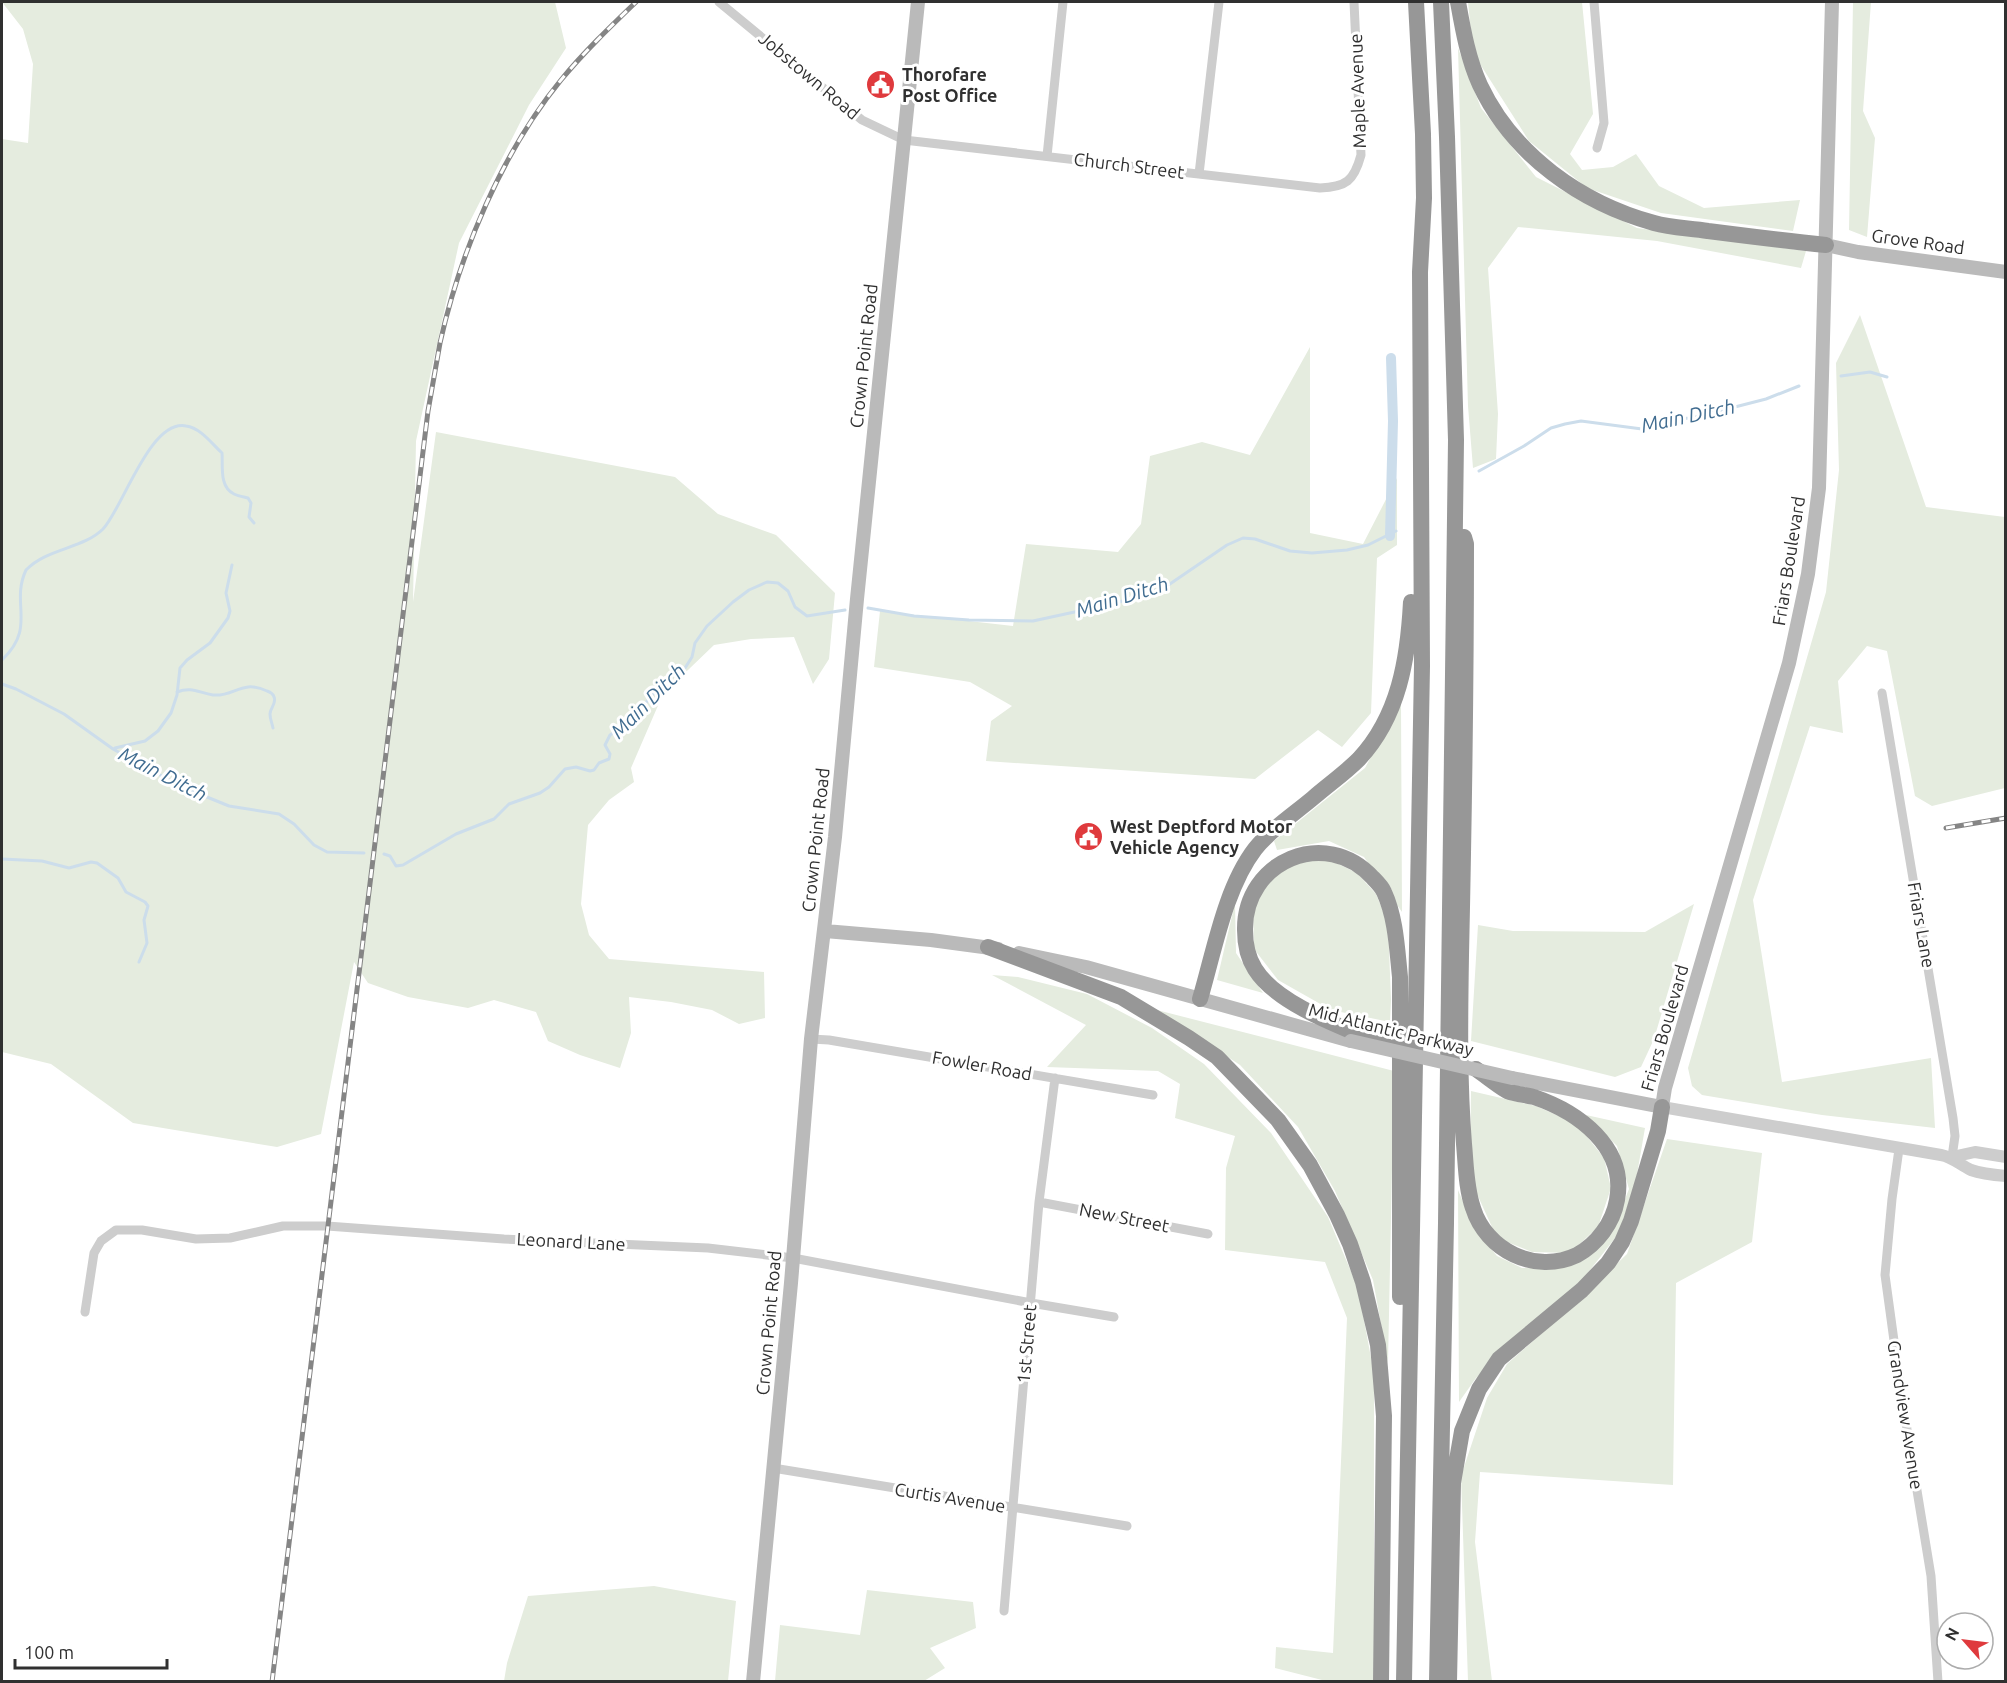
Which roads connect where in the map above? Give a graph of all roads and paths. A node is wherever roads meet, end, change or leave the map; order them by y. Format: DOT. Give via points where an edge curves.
graph roads {
  1 [pos="719,2"];
  2 [pos="918,2"];
  3 [pos="1063,2"];
  4 [pos="1219,2"];
  5 [pos="1354,2"];
  6 [pos="1416,2"];
  7 [pos="1441,2"];
  8 [pos="1458,2"];
  9 [pos="1594,2"];
  10 [pos="1832,2"];
  11 [pos="904,140"];
  12 [pos="1597,148"];
  13 [pos="1047,156"];
  14 [pos="1199,174"];
  15 [pos="1352,179"];
  16 [pos="1826,244"];
  17 [pos="1420,272"];
  18 [pos="2006,272"];
  19 [pos="1455,506"];
  20 [pos="1882,693"];
  21 [pos="825,931"];
  22 [pos="988,947"];
  23 [pos="1200,999"];
  24 [pos="1352,1036"];
  25 [pos="811,1039"];
  26 [pos="1396,1050"];
  27 [pos="1476,1069"];
  28 [pos="1055,1078"];
  29 [pos="1510,1085"];
  30 [pos="1153,1095"];
  31 [pos="1662,1107"];
  32 [pos="1899,1149"];
  33 [pos="1952,1157"];
  34 [pos="2006,1157"];
  35 [pos="2006,1176"];
  36 [pos="1039,1202"];
  37 [pos="1208,1234"];
  38 [pos="794,1258"];
  39 [pos="1030,1303"];
  40 [pos="85,1312"];
  41 [pos="1114,1317"];
  42 [pos="773,1468"];
  43 [pos="1012,1508"];
  44 [pos="1127,1526"];
  45 [pos="1004,1611"];
  46 [pos="1405,1622"];
  47 [pos="753,1682"];
  48 [pos="1381,1682"];
  49 [pos="1404,1682"];
  50 [pos="1437,1682"];
  51 [pos="1449,1682"];
  52 [pos="1938,1682"];
  1 -- 11 [label="street, Jobstown Road" via="861,120"];
  2 -- 11 [label="main road, Crown Point Road"];
  3 -- 13 [label="street"];
  4 -- 14 [label="street"];
  5 -- 15 [label="street, Maple Avenue" via="1361,155"];
  6 -- 17 [label="highway" via="1424,198"];
  7 -- 19 [label="highway" via="1453,293"];
  8 -- 16 [label="highway" via="1469,56 1480,86 1503,123 1534,159 1575,191 1616,211 1656,224"];
  9 -- 12 [label="street" via="1604,123"];
  10 -- 16 [label="main road, Friars Boulevard"];
  11 -- 13 [label="street, Church Street"];
  11 -- 21 [label="main road, Crown Point Road"];
  13 -- 14 [label="street, Church Street"];
  14 -- 15 [label="street, Church Street" via="1320,188 1337,187"];
  16 -- 18 [label="main road, Grove Road"];
  16 -- 31 [label="main road, Friars Boulevard" via="1819,488 1808,574 1787,670"];
  17 -- 23 [label="highway" via="1410,341 1412,603 1401,683 1385,723 1358,761 1255,849 1234,885"];
  17 -- 46 [label="highway" via="1422,666"];
  19 -- 29 [label="highway" via="1466,544 1460,1093 1467,1180 1473,1209 1498,1246 1527,1259 1566,1259 1591,1246 1610,1223 1618,1194 1616,1166 1602,1142 1581,1120"];
  19 -- 50 [label="highway"];
  20 -- 33 [label="street, Friars Lane" via="1953,1118"];
  21 -- 22 [label="main road, Mid Atlantic Parkway"];
  21 -- 25 [label="main road, Crown Point Road"];
  22 -- 23 [label="main road, Mid Atlantic Parkway" via="1086,967"];
  22 -- 48 [label="highway" via="1121,997 1216,1057 1278,1120 1337,1215 1364,1282 1378,1345 1384,1416"];
  23 -- 24 [label="main road, Mid Atlantic Parkway"];
  24 -- 26 [label="highway, bridge"];
  24 -- 46 [label="highway" via="1273,989 1255,969 1245,943 1245,913 1254,888 1274,868 1294,856 1318,853 1342,857 1363,867 1384,890 1394,924 1400,977 1396,1593"];
  25 -- 28 [label="street, Fowler Road"];
  25 -- 38 [label="main road, Crown Point Road"];
  26 -- 27 [label="main road, Mid Atlantic Parkway, bridge"];
  27 -- 29 [label="highway"];
  28 -- 30 [label="street, Fowler Road"];
  28 -- 36 [label="street, 1st Street"];
  29 -- 31 [label="main road"];
  31 -- 32 [label="street"];
  31 -- 51 [label="highway" via="1622,1242 1582,1290 1499,1359 1479,1389 1462,1431 1454,1483"];
  32 -- 33 [label="street"];
  32 -- 52 [label="street, Grandview Avenue" via="1885,1275 1930,1564"];
  33 -- 34 [label="street" via="1975,1152"];
  33 -- 35 [label="street" via="1975,1172"];
  36 -- 37 [label="street, New Street"];
  36 -- 39 [label="street, 1st Street"];
  38 -- 39 [label="street, Leonard Lane"];
  38 -- 40 [label="street, Leonard Lane" via="708,1248 327,1226 283,1226 196,1239 116,1230 101,1241 94,1253"];
  38 -- 42 [label="main road, Crown Point Road"];
  39 -- 41 [label="street, Leonard Lane"];
  39 -- 43 [label="street, 1st Street"];
  42 -- 43 [label="street, Curtis Avenue"];
  42 -- 47 [label="main road, Crown Point Road"];
  43 -- 44 [label="street, Curtis Avenue"];
  43 -- 45 [label="street, 1st Street"];
  46 -- 49 [label="highway"];
}
